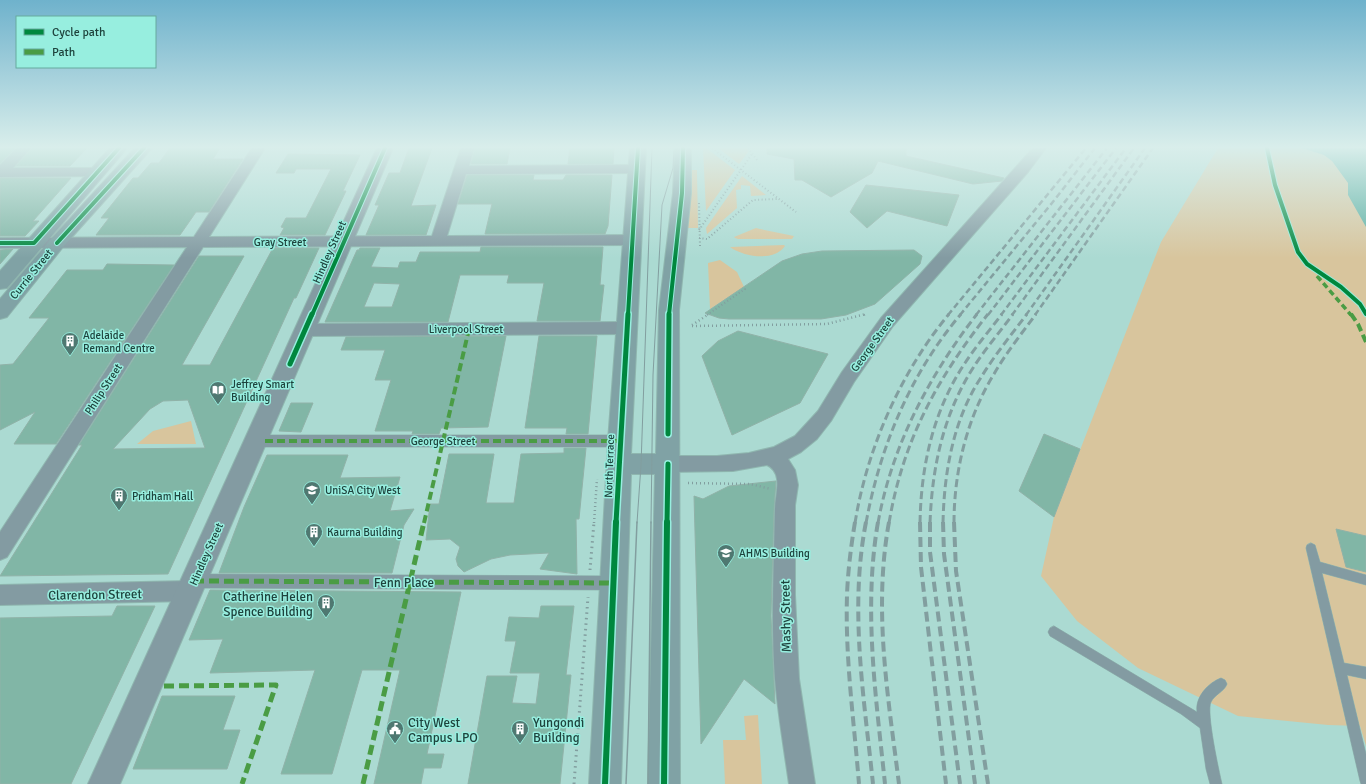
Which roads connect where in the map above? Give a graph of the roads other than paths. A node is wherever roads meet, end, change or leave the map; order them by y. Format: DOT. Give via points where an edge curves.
graph roads {
  1 [pos="86,185"];
  2 [pos="110,185"];
  3 [pos="235,185"];
  4 [pos="369,185"];
  5 [pos="456,185"];
  6 [pos="635,185"];
  7 [pos="682,185"];
  8 [pos="1010,185"];
  9 [pos="632,240"];
  10 [pos="438,241"];
  11 [pos="198,242"];
  12 [pos="344,242"];
  13 [pos="0,243"];
  14 [pos="34,243"];
  15 [pos="57,243"];
  16 [pos="0,283"];
  17 [pos="0,312"];
  18 [pos="627,328"];
  19 [pos="305,330"];
  20 [pos="265,441"];
  21 [pos="620,453"];
  22 [pos="768,457"];
  23 [pos="668,464"];
  24 [pos="1311,548"];
  25 [pos="0,550"];
  26 [pos="1316,566"];
  27 [pos="1366,580"];
  28 [pos="601,583"];
  29 [pos="192,586"];
  30 [pos="0,595"];
  31 [pos="1054,632"];
  32 [pos="1339,668"];
  33 [pos="1366,673"];
  34 [pos="1221,684"];
  35 [pos="1204,724"];
  36 [pos="1366,781"];
  37 [pos="104,784"];
  38 [pos="605,784"];
  39 [pos="664,784"];
  40 [pos="802,784"];
  41 [pos="1216,784"];
  1 -- 14 [label="main road, Currie Street"];
  2 -- 15 [label="main road, Currie Street"];
  3 -- 11 [label="street, Philip Street"];
  4 -- 12 [label="street, Hindley Street"];
  5 -- 10 [label="street"];
  6 -- 9 [label="main road, North Terrace"];
  7 -- 23 [label="main road" via="669,310"];
  8 -- 22 [label="street, George Street" via="886,322 814,429 796,446"];
  9 -- 10 [label="street, Gray Street"];
  9 -- 18 [label="main road, North Terrace"];
  10 -- 12 [label="street, Gray Street"];
  11 -- 12 [label="street, Gray Street"];
  11 -- 15 [label="street, Gray Street"];
  11 -- 25 [label="street, Philip Street"];
  12 -- 19 [label="street, Hindley Street"];
  13 -- 14 [label="street, Gray Street"];
  14 -- 15 [label="street, Gray Street"];
  14 -- 16 [label="main road, Currie Street"];
  15 -- 17 [label="main road, Currie Street"];
  18 -- 19 [label="street, Liverpool Street"];
  18 -- 21 [label="main road, North Terrace"];
  19 -- 29 [label="street, Hindley Street"];
  20 -- 21 [label="street, George Street"];
  21 -- 23 [label="main road"];
  21 -- 28 [label="main road, North Terrace"];
  22 -- 23 [label="street, George Street" via="736,462"];
  22 -- 40 [label="street, Mashy Street" via="779,462 786,470 788,485 785,505 784,595 787,679"];
  23 -- 39 [label="main road"];
  24 -- 26 [label="lane"];
  26 -- 27 [label="lane"];
  26 -- 32 [label="lane"];
  28 -- 29 [label="street, Fenn Place"];
  28 -- 38 [label="main road, North Terrace"];
  29 -- 30 [label="street, Clarendon Street"];
  29 -- 37 [label="street, Hindley Street"];
  31 -- 35 [label="lane" via="1185,710"];
  32 -- 33 [label="lane"];
  32 -- 36 [label="lane"];
  34 -- 35 [label="lane" via="1204,700"];
  35 -- 41 [label="lane"];
}
